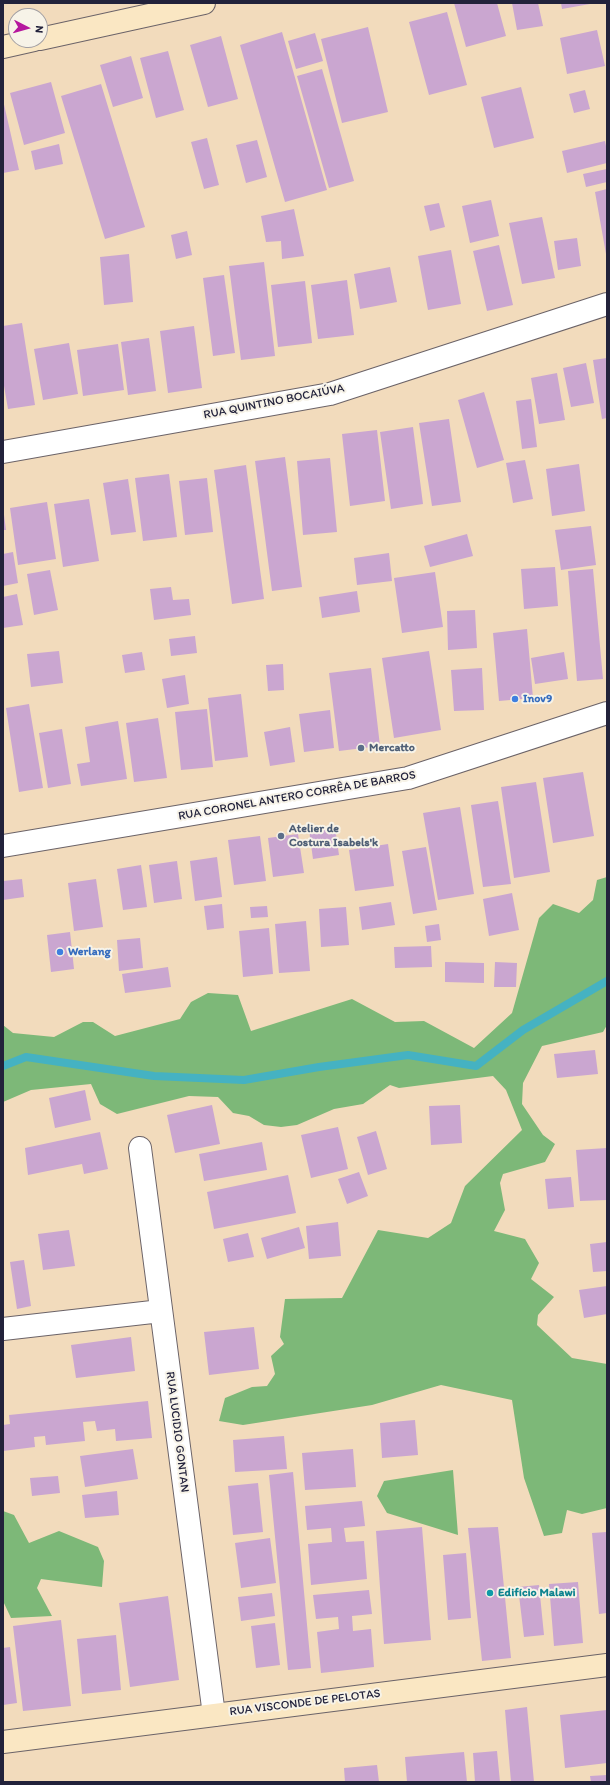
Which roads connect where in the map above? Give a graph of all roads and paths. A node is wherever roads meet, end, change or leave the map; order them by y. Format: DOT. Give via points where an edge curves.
graph roads {
  1 [pos="204,3"];
  2 [pos="48,37"];
  3 [pos="607,304"];
  4 [pos="3,452"];
  5 [pos="607,712"];
  6 [pos="3,846"];
  7 [pos="140,1148"];
  8 [pos="161,1311"];
  9 [pos="3,1330"];
  10 [pos="607,1665"];
  11 [pos="214,1715"];
  12 [pos="3,1742"];
  1 -- 2 [label="street"];
  3 -- 4 [label="street, RUA QUINTINO BOCAIÚVA" via="330,394"];
  5 -- 6 [label="street, RUA CORONEL ANTERO CORRÊA DE BARROS" via="408,778"];
  7 -- 8 [label="street, RUA LUCIDIO GONTAN"];
  8 -- 9 [label="street"];
  8 -- 11 [label="street, RUA LUCIDIO GONTAN"];
  10 -- 11 [label="street, RUA VISCONDE DE PELOTAS"];
  11 -- 12 [label="street, RUA VISCONDE DE PELOTAS"];
}
